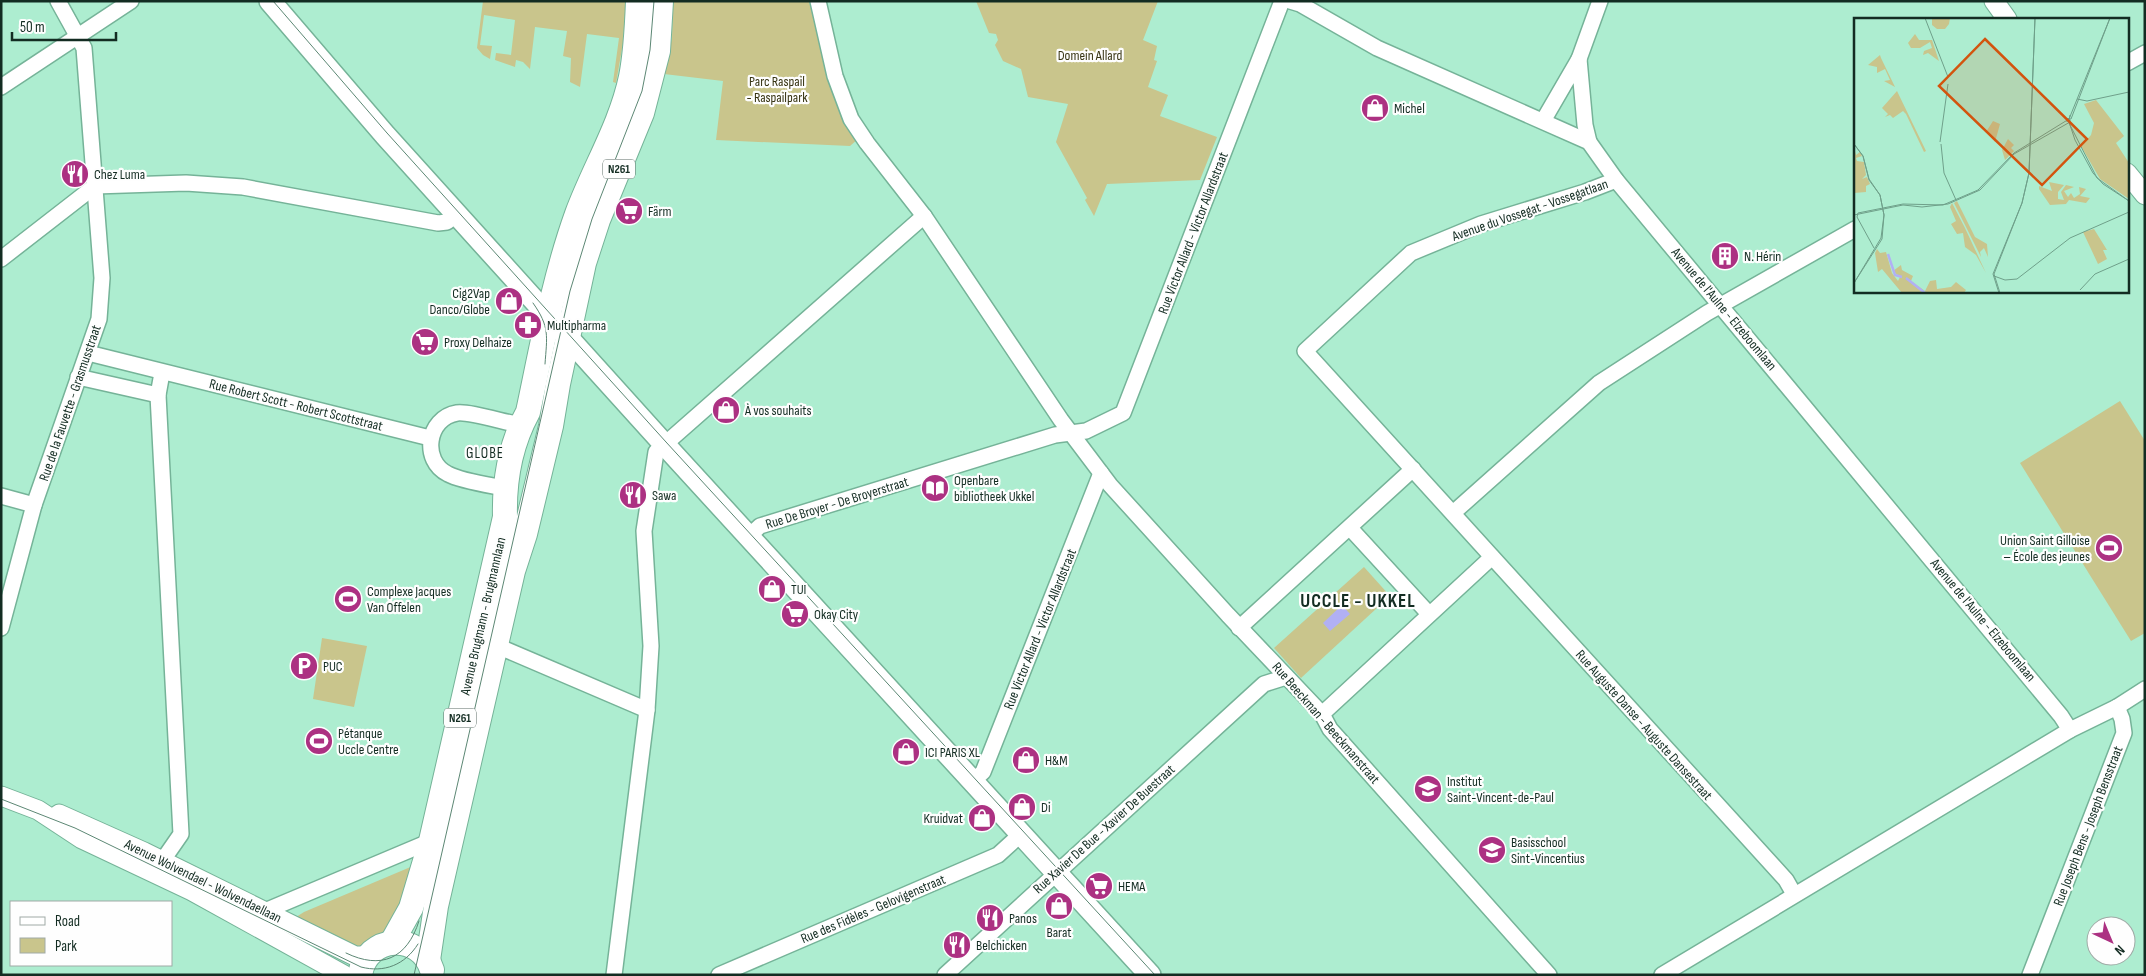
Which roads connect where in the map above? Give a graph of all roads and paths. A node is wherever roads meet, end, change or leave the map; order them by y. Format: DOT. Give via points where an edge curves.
graph roads {
  1 [pos="58,1"];
  2 [pos="131,1"];
  3 [pos="270,1"];
  4 [pos="638,1"];
  5 [pos="661,1"];
  6 [pos="818,1"];
  7 [pos="1282,1"];
  8 [pos="1290,1"];
  9 [pos="1600,1"];
  10 [pos="1994,1"];
  11 [pos="2006,18"];
  12 [pos="78,35"];
  13 [pos="2145,53"];
  14 [pos="1579,59"];
  15 [pos="2128,62"];
  16 [pos="1,87"];
  17 [pos="1543,121"];
  18 [pos="1589,142"];
  19 [pos="2128,174"];
  20 [pos="1616,180"];
  21 [pos="95,186"];
  22 [pos="2145,196"];
  23 [pos="457,214"];
  24 [pos="924,216"];
  25 [pos="1854,230"];
  26 [pos="1,259"];
  27 [pos="1720,305"];
  28 [pos="549,316"];
  29 [pos="568,336"];
  30 [pos="88,353"];
  31 [pos="162,372"];
  32 [pos="78,377"];
  33 [pos="158,395"];
  34 [pos="521,426"];
  35 [pos="1071,433"];
  36 [pos="430,438"];
  37 [pos="664,444"];
  38 [pos="1413,470"];
  39 [pos="1101,473"];
  40 [pos="504,488"];
  41 [pos="1,496"];
  42 [pos="34,505"];
  43 [pos="1453,513"];
  44 [pos="1350,528"];
  45 [pos="749,536"];
  46 [pos="1492,557"];
  47 [pos="1429,614"];
  48 [pos="1,628"];
  49 [pos="1239,628"];
  50 [pos="487,642"];
  51 [pos="1271,662"];
  52 [pos="1286,677"];
  53 [pos="1264,684"];
  54 [pos="2145,689"];
  55 [pos="2117,707"];
  56 [pos="647,710"];
  57 [pos="1322,714"];
  58 [pos="2070,730"];
  59 [pos="973,781"];
  60 [pos="1,796"];
  61 [pos="1021,834"];
  62 [pos="431,841"];
  63 [pos="158,866"];
  64 [pos="1056,872"];
  65 [pos="1794,894"];
  66 [pos="265,911"];
  67 [pos="392,942"];
  68 [pos="363,965"];
  69 [pos="323,968"];
  70 [pos="433,971"];
  71 [pos="344,975"];
  72 [pos="614,975"];
  73 [pos="719,975"];
  74 [pos="945,975"];
  75 [pos="1150,975"];
  76 [pos="1549,975"];
  77 [pos="1662,975"];
  78 [pos="2030,975"];
  1 -- 12 [label="street, Rue de la Fauvette - Grasmusstraat"];
  2 -- 12 [label="street"];
  3 -- 23 [label="main road"];
  4 -- 28 [label="main road, N261" via="631,78 622,108 577,214"];
  5 -- 29 [label="main road, N261" via="658,50 642,113 590,246"];
  6 -- 24 [label="street, Rue Beeckman - Beeckmanstraat" via="835,76 851,119"];
  7 -- 35 [label="street, Rue Victor Allard - Victor Allardstraat" via="1123,413 1086,432"];
  8 -- 17 [label="street" via="1377,48"];
  9 -- 14 [label="street"];
  10 -- 11 [label="street"];
  12 -- 16 [label="street"];
  12 -- 21 [label="street, Rue de la Fauvette - Grasmusstraat" via="84,48"];
  13 -- 15 [label="street"];
  14 -- 17 [label="street"];
  14 -- 18 [label="street" via="1584,126"];
  17 -- 18 [label="street"];
  18 -- 20 [label="street, Avenue de l'Aulne - Elzeboomlaan"];
  19 -- 22 [label="street"];
  20 -- 27 [label="street, Avenue de l'Aulne - Elzeboomlaan"];
  20 -- 38 [label="street, Avenue du Vossegat - Vossegatlaan" via="1482,224 1411,253 1305,351"];
  21 -- 23 [label="street" via="186,183 243,188 438,223 447,222"];
  21 -- 26 [label="street"];
  21 -- 30 [label="street, Rue de la Fauvette - Grasmusstraat" via="102,278 99,319"];
  23 -- 28 [label="main road"];
  24 -- 35 [label="street, Rue Beeckman - Beeckmanstraat"];
  24 -- 37 [label="street"];
  25 -- 27 [label="street"];
  27 -- 43 [label="street" via="1599,383"];
  27 -- 58 [label="street, Avenue de l'Aulne - Elzeboomlaan"];
  28 -- 29 [label="main road"];
  28 -- 34 [label="main road, Avenue Brugmann - Brugmannlaan / N261" via="528,412"];
  29 -- 37 [label="main road"];
  29 -- 50 [label="main road, Avenue Brugmann - Brugmannlaan / N261" via="525,534"];
  30 -- 31 [label="street, Rue Robert Scott - Robert Scottstraat"];
  30 -- 32 [label="street, Rue de la Fauvette - Grasmusstraat"];
  31 -- 33 [label="street"];
  31 -- 36 [label="street, Rue Robert Scott - Robert Scottstraat"];
  32 -- 33 [label="street"];
  32 -- 42 [label="street, Rue de la Fauvette - Grasmusstraat"];
  33 -- 63 [label="street" via="181,834"];
  34 -- 36 [label="street" via="458,413 446,417"];
  34 -- 40 [label="main road, Avenue Brugmann - Brugmannlaan / N261"];
  35 -- 39 [label="street, Rue Beeckman - Beeckmanstraat"];
  35 -- 45 [label="street, Rue De Broyer - De Broyerstraat" via="1055,435 760,526"];
  36 -- 40 [label="street" via="435,462 447,474"];
  37 -- 45 [label="main road"];
  37 -- 56 [label="street" via="656,452 644,531 652,646"];
  38 -- 43 [label="street, Rue Auguste Danse - Auguste Dansestraat"];
  38 -- 44 [label="street"];
  39 -- 49 [label="street, Rue Beeckman - Beeckmanstraat"];
  39 -- 59 [label="street, Rue Victor Allard - Victor Allardstraat" via="983,772"];
  40 -- 50 [label="main road, Avenue Brugmann - Brugmannlaan / N261" via="505,517"];
  41 -- 42 [label="street"];
  42 -- 48 [label="street, Rue de la Fauvette - Grasmusstraat"];
  43 -- 46 [label="street, Rue Auguste Danse - Auguste Dansestraat"];
  44 -- 47 [label="street"];
  44 -- 49 [label="street"];
  45 -- 59 [label="main road"];
  46 -- 47 [label="street"];
  46 -- 65 [label="street, Rue Auguste Danse - Auguste Dansestraat" via="1786,880"];
  47 -- 57 [label="street"];
  49 -- 51 [label="street, Rue Beeckman - Beeckmanstraat"];
  50 -- 56 [label="street"];
  50 -- 62 [label="main road, Avenue Brugmann - Brugmannlaan / N261"];
  50 -- 70 [label="main road, Avenue Brugmann - Brugmannlaan / N261" via="436,906"];
  51 -- 52 [label="street, Rue Beeckman - Beeckmanstraat"];
  51 -- 53 [label="street"];
  52 -- 53 [label="street, Rue Xavier De Bue - Xavier De Buestraat"];
  52 -- 57 [label="street, Rue Beeckman - Beeckmanstraat"];
  53 -- 64 [label="street, Rue Xavier De Bue - Xavier De Buestraat"];
  54 -- 55 [label="street"];
  55 -- 58 [label="street"];
  55 -- 78 [label="street, Rue Joseph Bens - Joseph Bensstraat" via="2124,733"];
  56 -- 72 [label="street"];
  57 -- 76 [label="street, Rue Beeckman - Beeckmanstraat" via="1330,729"];
  58 -- 65 [label="street"];
  59 -- 61 [label="main road"];
  60 -- 63 [label="street, Avenue Wolvendael - Wolvendaellaan" via="38,810 82,839"];
  61 -- 64 [label="main road"];
  61 -- 73 [label="street, Rue des Fidèles - Gelovigenstraat" via="998,855"];
  62 -- 66 [label="street"];
  62 -- 67 [label="main road, Avenue Brugmann - Brugmannlaan / N261" via="411,908"];
  63 -- 66 [label="street, Avenue Wolvendael - Wolvendaellaan"];
  63 -- 69 [label="street, Avenue Wolvendael - Wolvendaellaan"];
  64 -- 74 [label="street, Rue Xavier De Bue - Xavier De Buestraat"];
  64 -- 75 [label="main road"];
  65 -- 77 [label="street"];
  66 -- 68 [label="street, Avenue Wolvendael - Wolvendaellaan" via="355,956"];
  67 -- 68 [label="main road" via="378,946"];
  67 -- 70 [label="main road, Avenue Brugmann - Brugmannlaan / N261" via="414,946"];
  69 -- 71 [label="street, Avenue Wolvendael - Wolvendaellaan"];
}
